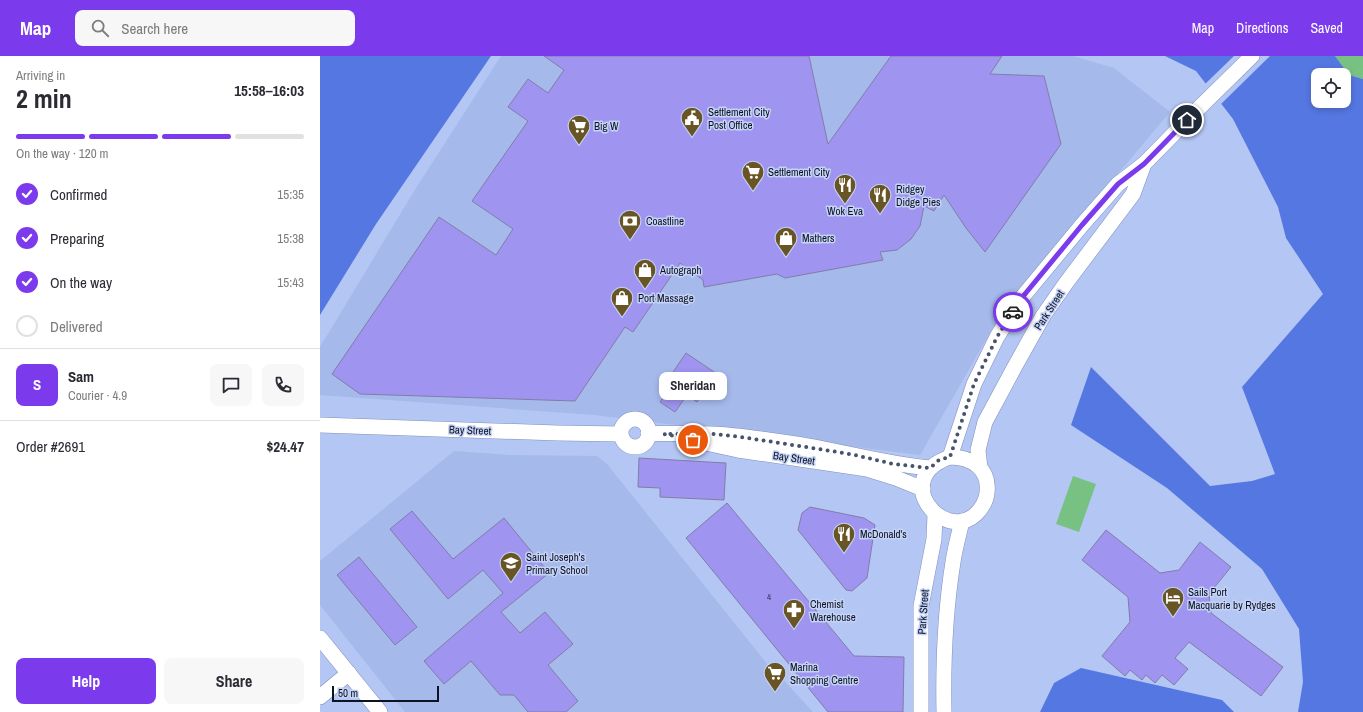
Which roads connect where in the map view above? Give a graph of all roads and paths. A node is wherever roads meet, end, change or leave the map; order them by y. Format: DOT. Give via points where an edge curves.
graph roads {
  1 [pos="1252,56"];
  2 [pos="1144,164"];
  3 [pos="320,425"];
  4 [pos="664,434"];
  5 [pos="950,457"];
  6 [pos="930,468"];
  7 [pos="980,468"];
  8 [pos="923,489"];
  9 [pos="935,514"];
  10 [pos="962,521"];
  11 [pos="320,638"];
  12 [pos="350,673"];
  13 [pos="320,697"];
  14 [pos="380,712"];
  15 [pos="921,712"];
  16 [pos="944,712"];
  1 -- 2 [label="street, Park Street"];
  2 -- 5 [label="street, Park Street" via="1118,184 1020,300 997,337 974,384"];
  2 -- 7 [label="street, Park Street" via="1133,194 1051,305 1014,368 985,422 978,450"];
  3 -- 4 [label="street, Bay Street" via="621,434 624,442 639,446 647,439 648,433"];
  4 -- 6 [label="street, Bay Street" via="734,436 796,444 893,464"];
  4 -- 8 [label="street, Bay Street" via="738,450 867,469"];
  5 -- 6 [label="street" via="939,460"];
  5 -- 7 [label="street" via="961,456"];
  6 -- 8 [label="street" via="923,478"];
  7 -- 10 [label="street" via="988,487 986,498 973,516"];
  8 -- 9 [label="street" via="925,500"];
  9 -- 10 [label="street" via="950,521"];
  9 -- 15 [label="street, Park Street" via="934,539 921,606"];
  10 -- 16 [label="street" via="950,585"];
  11 -- 12 [label="street"];
  12 -- 13 [label="street"];
  12 -- 14 [label="street"];
}
